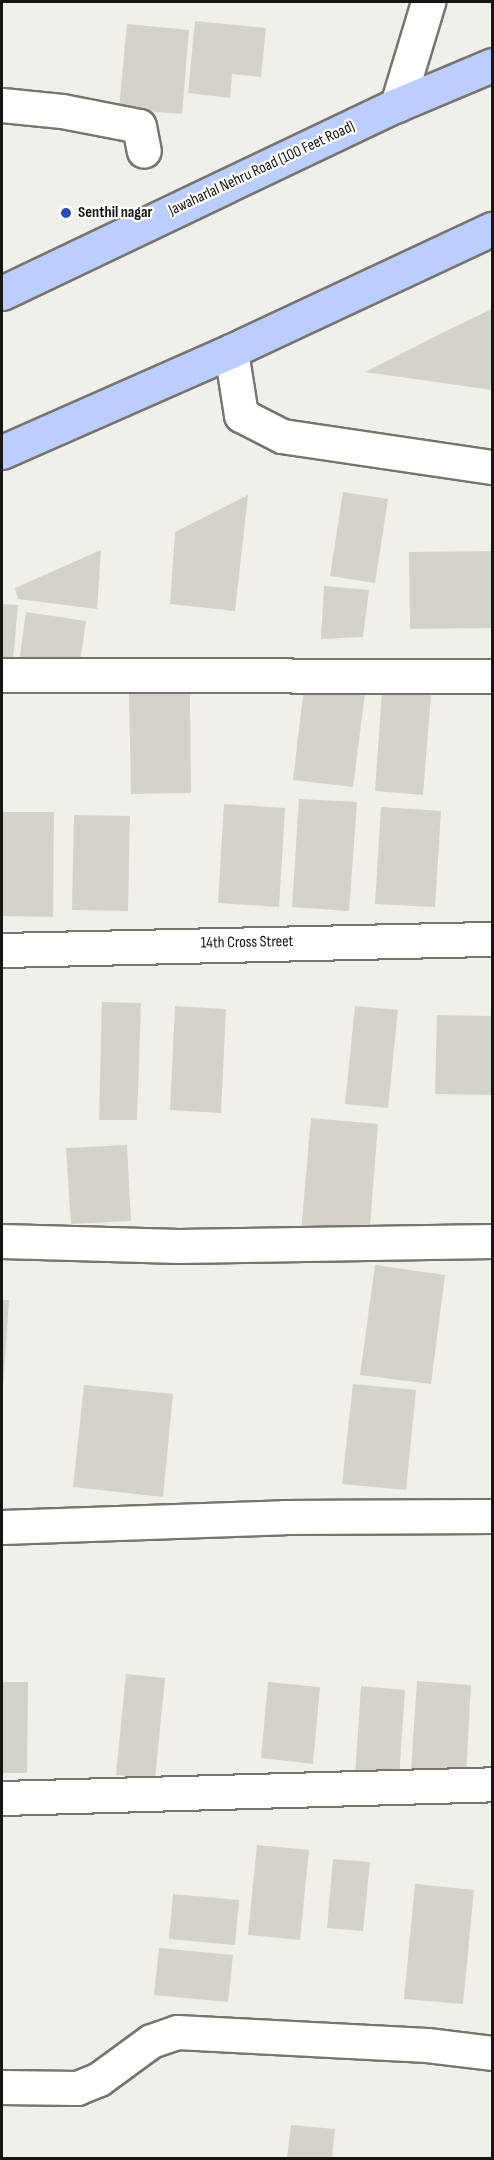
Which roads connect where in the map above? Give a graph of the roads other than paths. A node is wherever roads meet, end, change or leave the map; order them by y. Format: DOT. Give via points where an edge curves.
graph roads {
  1 [pos="428,2"];
  2 [pos="492,65"];
  3 [pos="2,105"];
  4 [pos="397,105"];
  5 [pos="144,151"];
  6 [pos="492,229"];
  7 [pos="2,292"];
  8 [pos="231,351"];
  9 [pos="2,452"];
  10 [pos="492,467"];
  11 [pos="2,675"];
  12 [pos="492,676"];
  13 [pos="492,939"];
  14 [pos="2,950"];
  15 [pos="2,1241"];
  16 [pos="492,1242"];
  17 [pos="492,1516"];
  18 [pos="2,1527"];
  19 [pos="492,1784"];
  20 [pos="2,1798"];
  21 [pos="492,2053"];
  22 [pos="2,2087"];
  1 -- 4 [label="street"];
  2 -- 4 [label="main road, Jawaharlal Nehru Road (100 Feet Road)"];
  3 -- 5 [label="street" via="62,111 140,126"];
  4 -- 7 [label="main road, Jawaharlal Nehru Road (100 Feet Road)"];
  6 -- 8 [label="main road"];
  8 -- 9 [label="main road"];
  8 -- 10 [label="street" via="241,415 282,436"];
  11 -- 12 [label="street"];
  13 -- 14 [label="street, 14th Cross Street"];
  15 -- 16 [label="street" via="179,1246"];
  17 -- 18 [label="street" via="284,1517"];
  19 -- 20 [label="street"];
  21 -- 22 [label="street" via="427,2045 177,2032 151,2041 99,2079 77,2088"];
}
